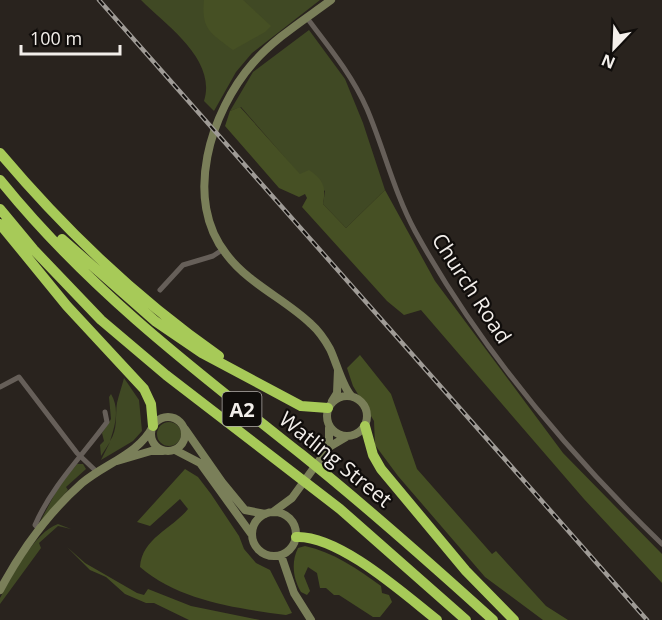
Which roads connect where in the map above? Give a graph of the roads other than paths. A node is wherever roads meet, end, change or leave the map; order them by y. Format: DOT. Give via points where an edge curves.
graph roads {
  1 [pos="331,0"];
  2 [pos="307,18"];
  3 [pos="0,153"];
  4 [pos="1,182"];
  5 [pos="0,209"];
  6 [pos="0,224"];
  7 [pos="222,250"];
  8 [pos="160,290"];
  9 [pos="337,365"];
  10 [pos="256,382"];
  11 [pos="0,387"];
  12 [pos="353,397"];
  13 [pos="329,405"];
  14 [pos="105,412"];
  15 [pos="153,426"];
  16 [pos="365,426"];
  17 [pos="330,428"];
  18 [pos="185,429"];
  19 [pos="346,437"];
  20 [pos="96,438"];
  21 [pos="102,442"];
  22 [pos="327,448"];
  23 [pos="175,450"];
  24 [pos="163,451"];
  25 [pos="81,457"];
  26 [pos="116,461"];
  27 [pos="97,472"];
  28 [pos="292,498"];
  29 [pos="269,513"];
  30 [pos="292,520"];
  31 [pos="40,530"];
  32 [pos="252,536"];
  33 [pos="296,537"];
  34 [pos="662,544"];
  35 [pos="281,555"];
  36 [pos="0,590"];
  37 [pos="311,620"];
  38 [pos="437,620"];
  39 [pos="466,620"];
  40 [pos="493,620"];
  41 [pos="514,620"];
  1 -- 2 [label="street"];
  2 -- 7 [label="street" via="254,61 222,110 211,142 205,197 208,219"];
  2 -- 34 [label="street, Church Road" via="360,95 400,200 421,242 467,314 544,417"];
  3 -- 10 [label="highway" via="102,262 176,326"];
  4 -- 10 [label="highway" via="155,321 202,353"];
  4 -- 40 [label="highway, Watling Street / A2" via="72,260 141,326 375,515"];
  5 -- 39 [label="highway, Watling Street / A2" via="101,320 340,509"];
  6 -- 15 [label="highway" via="67,306 144,389 151,404"];
  7 -- 8 [label="street" via="183,266"];
  7 -- 9 [label="street" via="244,273 317,330"];
  9 -- 12 [label="street" via="347,392"];
  9 -- 13 [label="street" via="338,386"];
  10 -- 13 [label="highway" via="301,406"];
  11 -- 25 [label="street" via="19,377"];
  12 -- 13 [label="street" via="341,397"];
  12 -- 16 [label="street" via="360,400 367,412"];
  13 -- 17 [label="street" via="326,415"];
  14 -- 20 [label="street" via="107,422"];
  15 -- 18 [label="street" via="171,417"];
  15 -- 24 [label="street" via="152,441"];
  15 -- 26 [label="street" via="140,445"];
  16 -- 19 [label="street"];
  16 -- 41 [label="highway" via="381,469 466,571"];
  17 -- 19 [label="street"];
  17 -- 22 [label="street"];
  18 -- 23 [label="street" via="184,442"];
  18 -- 29 [label="street" via="245,510"];
  19 -- 22 [label="street"];
  20 -- 21 [label="street"];
  20 -- 25 [label="street"];
  22 -- 28 [label="street"];
  23 -- 24 [label="street"];
  23 -- 32 [label="street" via="200,463"];
  24 -- 26 [label="street"];
  25 -- 27 [label="street"];
  25 -- 31 [label="street" via="46,503 35,525"];
  26 -- 27 [label="street"];
  27 -- 31 [label="street" via="74,491"];
  28 -- 29 [label="street"];
  28 -- 30 [label="street"];
  29 -- 30 [label="street" via="286,515"];
  29 -- 32 [label="street" via="255,523"];
  30 -- 33 [label="street"];
  31 -- 36 [label="street"];
  32 -- 35 [label="street" via="262,552"];
  33 -- 35 [label="street" via="291,548"];
  33 -- 38 [label="highway" via="314,539 340,551"];
  35 -- 37 [label="street" via="294,593"];
}
